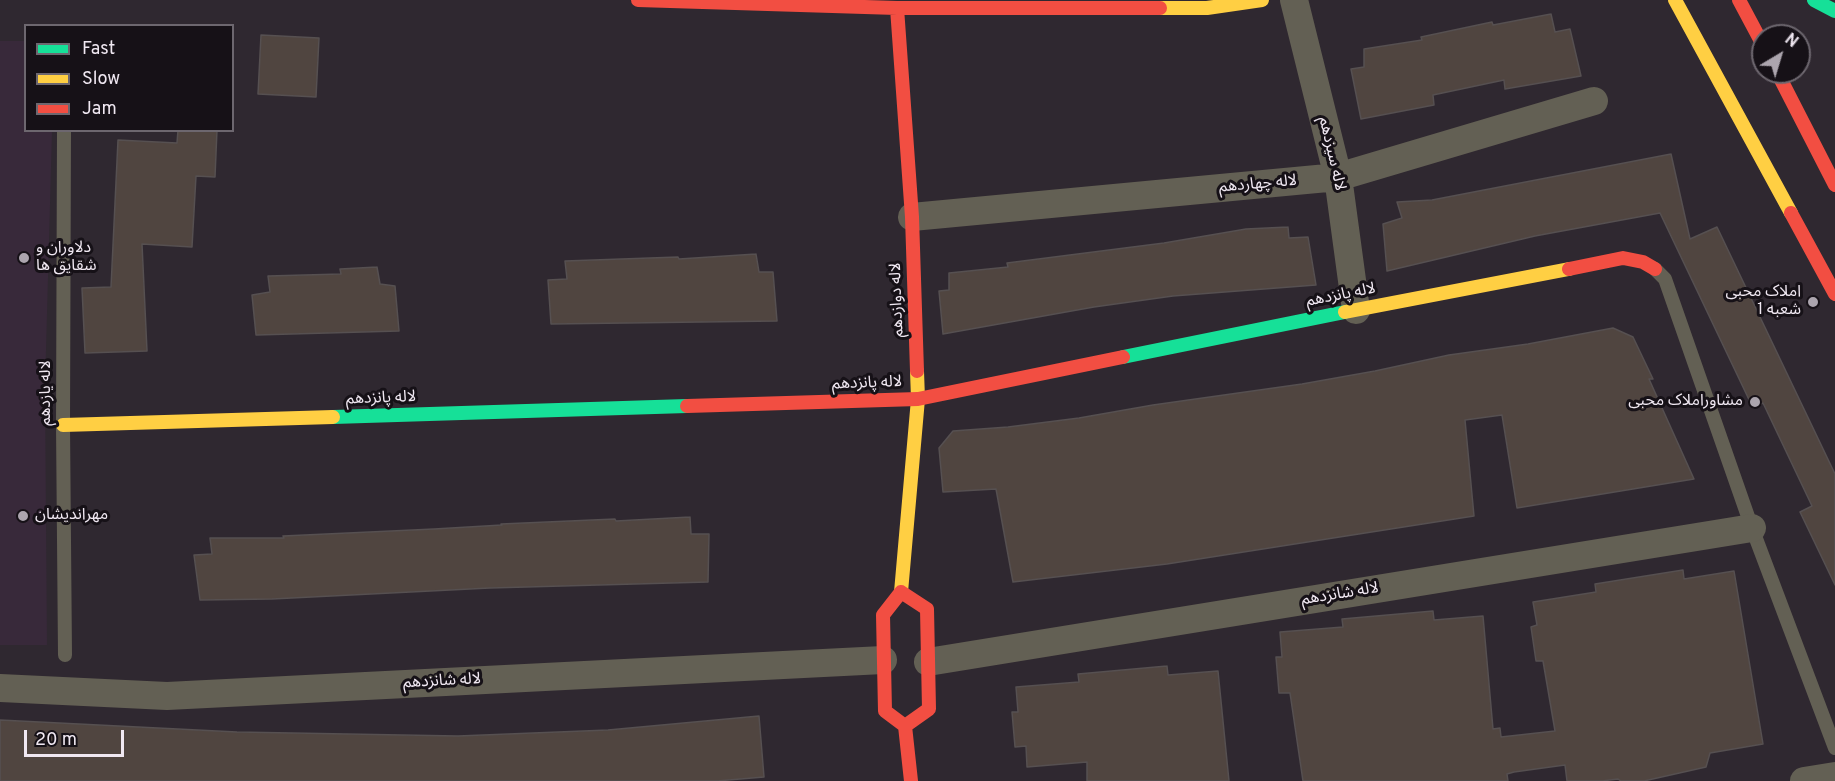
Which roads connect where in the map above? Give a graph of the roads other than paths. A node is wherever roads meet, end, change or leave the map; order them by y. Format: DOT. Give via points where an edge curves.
graph roads {
  1 [pos="638,0"];
  2 [pos="1262,0"];
  3 [pos="1294,0"];
  4 [pos="1675,0"];
  5 [pos="1740,0"];
  6 [pos="1814,0"];
  7 [pos="897,8"];
  8 [pos="1835,11"];
  9 [pos="1752,24"];
  10 [pos="1783,84"];
  11 [pos="1594,101"];
  12 [pos="64,132"];
  13 [pos="1338,177"];
  14 [pos="1835,185"];
  15 [pos="912,217"];
  16 [pos="1656,269"];
  17 [pos="1835,294"];
  18 [pos="1356,310"];
  19 [pos="918,399"];
  20 [pos="63,425"];
  21 [pos="1752,528"];
  22 [pos="901,592"];
  23 [pos="65,655"];
  24 [pos="884,660"];
  25 [pos="928,662"];
  26 [pos="0,688"];
  27 [pos="905,726"];
  28 [pos="1835,748"];
  29 [pos="1835,776"];
  30 [pos="911,781"];
  31 [pos="1804,781"];
  1 -- 7 [label="street"];
  2 -- 7 [label="street" via="1207,9"];
  3 -- 13 [label="street, لاله سیزدهم"];
  4 -- 17 [label="street"];
  5 -- 9 [label="street"];
  6 -- 8 [label="street"];
  7 -- 15 [label="street, لاله دوازدهم"];
  10 -- 14 [label="street"];
  11 -- 13 [label="street, لاله چهاردهم"];
  12 -- 20 [label="lane, لاله یازدهم"];
  13 -- 15 [label="street, لاله چهاردهم"];
  13 -- 18 [label="street, لاله سیزدهم"];
  15 -- 19 [label="street, لاله دوازدهم"];
  16 -- 18 [label="street, لاله پانزدهم" via="1623,258"];
  16 -- 21 [label="lane" via="1665,279"];
  18 -- 19 [label="street, لاله پانزدهم"];
  19 -- 20 [label="street, لاله پانزدهم"];
  19 -- 22 [label="street, لاله دوازدهم"];
  20 -- 23 [label="lane, لاله یازدهم"];
  21 -- 25 [label="street, لاله شانزدهم"];
  21 -- 28 [label="lane"];
  22 -- 24 [label="street" via="883,615"];
  22 -- 25 [label="street" via="927,609"];
  24 -- 26 [label="street, لاله شانزدهم" via="167,696"];
  24 -- 27 [label="street" via="885,711"];
  25 -- 27 [label="street" via="929,709"];
  27 -- 30 [label="street"];
  29 -- 31 [label="street"];
}
